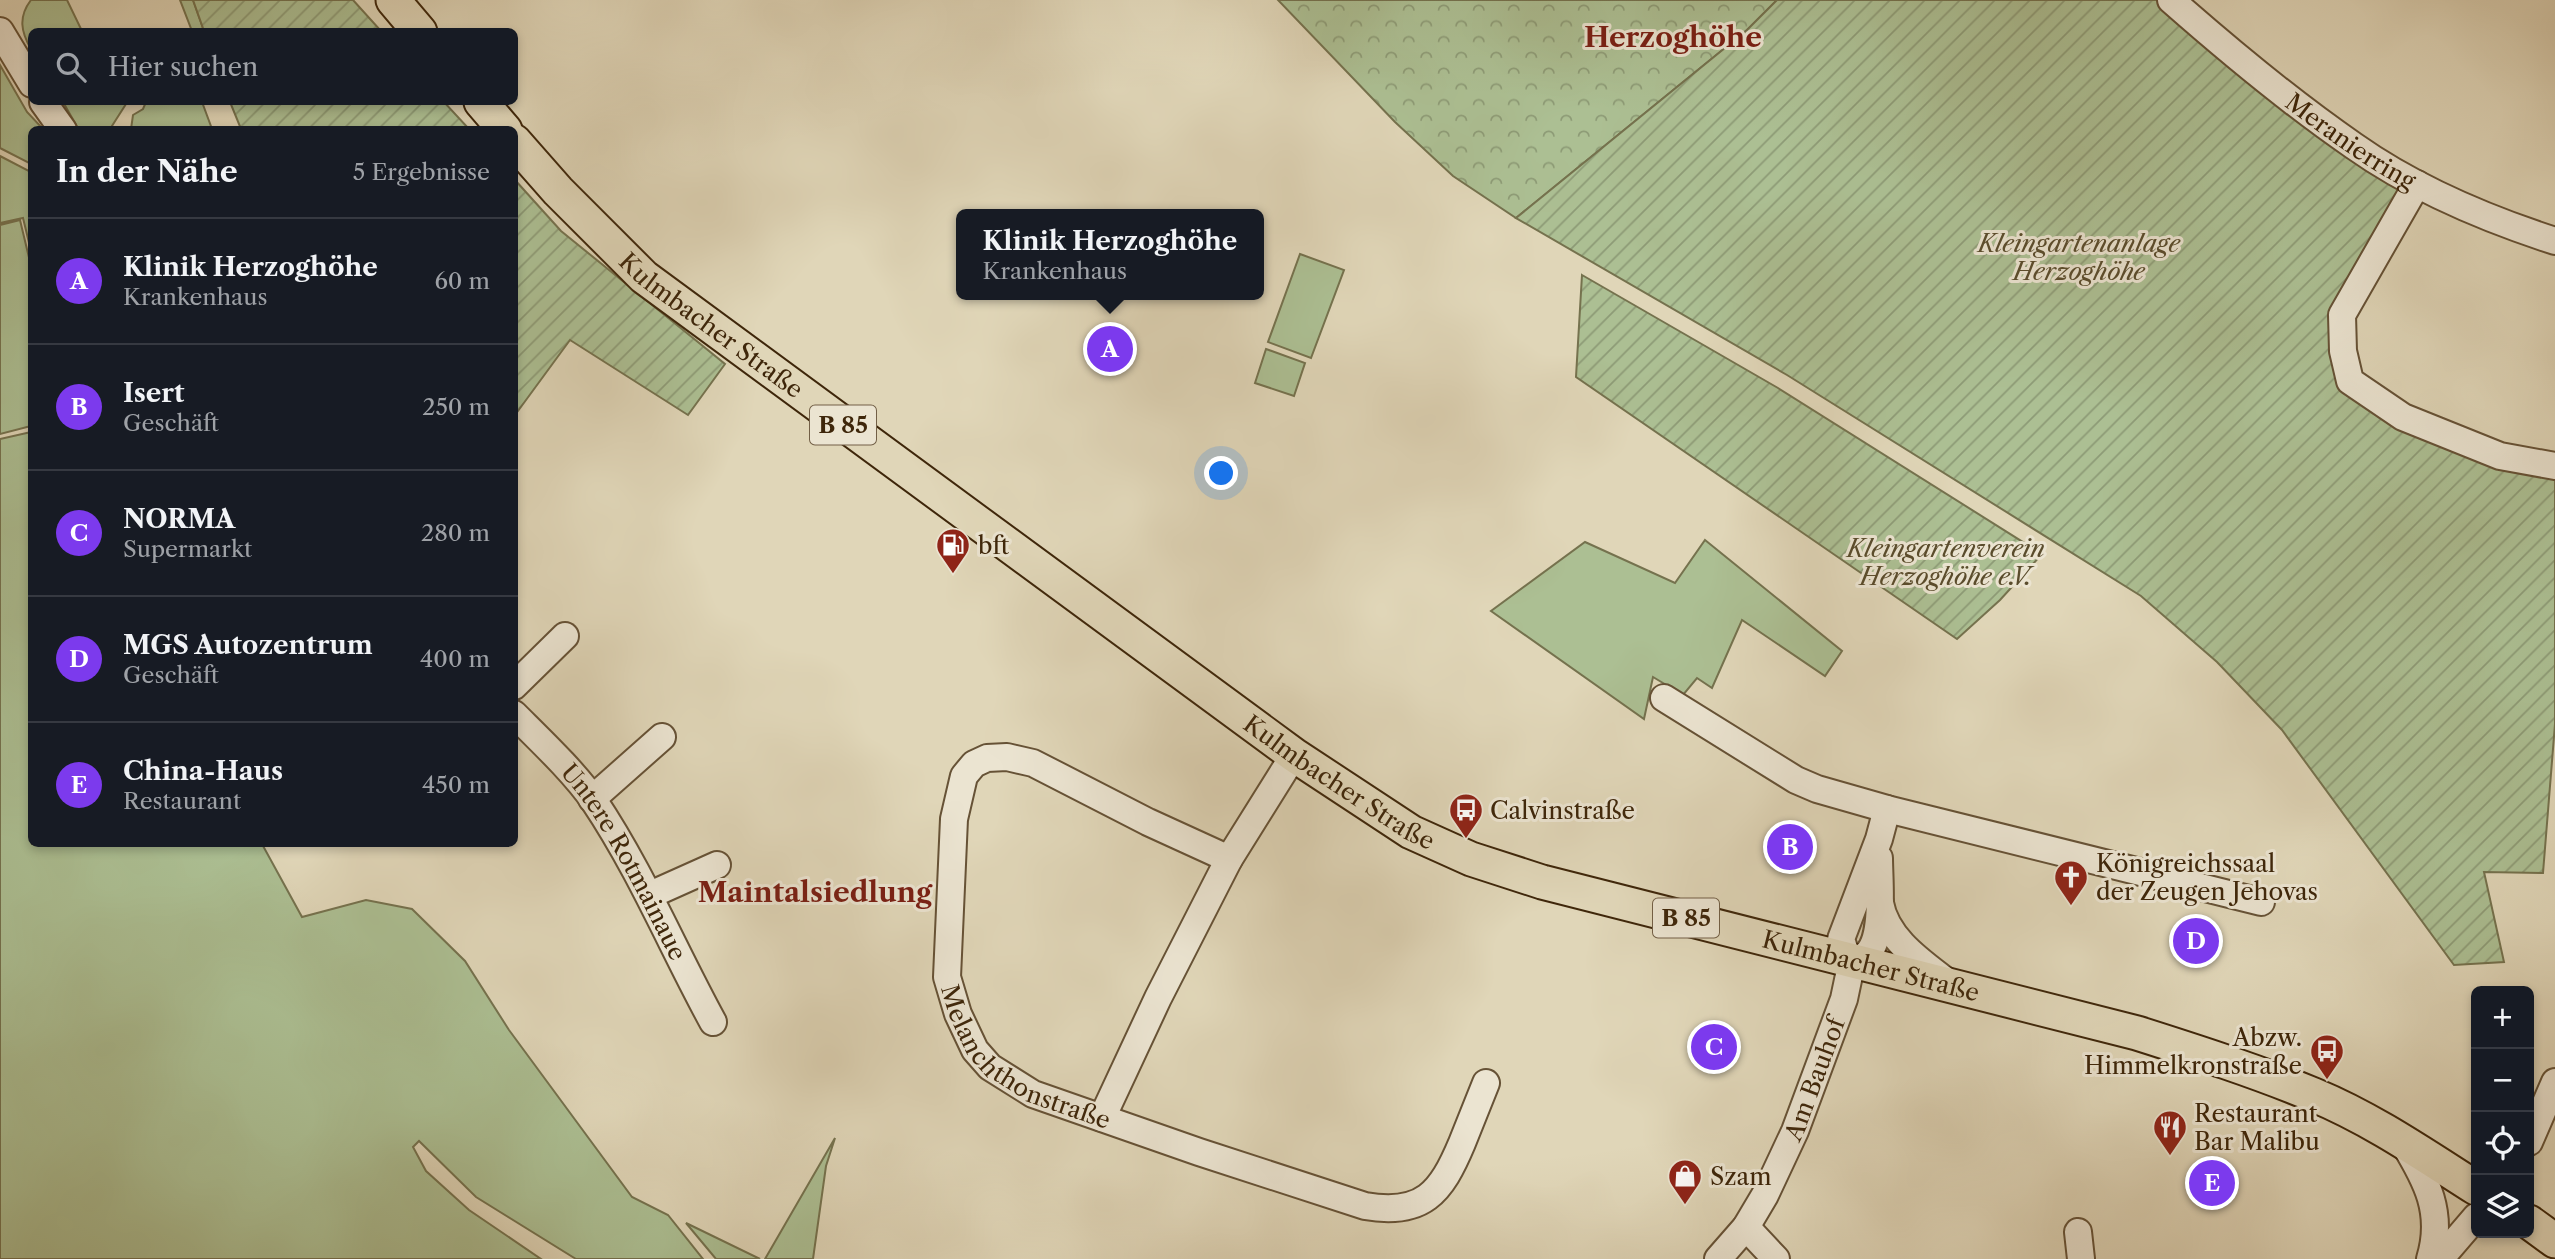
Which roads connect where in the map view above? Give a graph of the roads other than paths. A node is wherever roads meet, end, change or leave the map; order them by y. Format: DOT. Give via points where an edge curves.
graph roads {
  1 [pos="393,0"];
  2 [pos="2171,0"];
  3 [pos="417,28"];
  4 [pos="0,30"];
  5 [pos="28,77"];
  6 [pos="45,105"];
  7 [pos="484,105"];
  8 [pos="60,126"];
  9 [pos="502,126"];
  10 [pos="518,146"];
  11 [pos="2417,184"];
  12 [pos="2555,241"];
  13 [pos="2555,466"];
  14 [pos="565,636"];
  15 [pos="518,682"];
  16 [pos="1664,698"];
  17 [pos="518,718"];
  18 [pos="662,737"];
  19 [pos="1294,755"];
  20 [pos="593,799"];
  21 [pos="1887,809"];
  22 [pos="1879,839"];
  23 [pos="1229,859"];
  24 [pos="717,865"];
  25 [pos="650,895"];
  26 [pos="1880,900"];
  27 [pos="2261,902"];
  28 [pos="1852,961"];
  29 [pos="1950,985"];
  30 [pos="713,1022"];
  31 [pos="1486,1083"];
  32 [pos="2555,1083"];
  33 [pos="1102,1118"];
  34 [pos="2534,1131"];
  35 [pos="2402,1141"];
  36 [pos="2471,1185"];
  37 [pos="2471,1223"];
  38 [pos="2534,1226"];
  39 [pos="1746,1227"];
  40 [pos="2078,1232"];
  41 [pos="2555,1241"];
  42 [pos="1718,1259"];
  43 [pos="1776,1259"];
  44 [pos="2081,1259"];
  45 [pos="2430,1259"];
  46 [pos="2440,1259"];
  1 -- 3 [label="main road"];
  2 -- 11 [label="street, Meranierring" via="2343,139"];
  4 -- 5 [label="street"];
  6 -- 8 [label="street"];
  7 -- 9 [label="main road"];
  10 -- 19 [label="main road, Kulmbacher Straße / B 85" via="645,276"];
  11 -- 12 [label="street, Meranierring"];
  11 -- 13 [label="street" via="2342,316 2350,381 2403,417 2500,456"];
  14 -- 15 [label="street"];
  16 -- 21 [label="street" via="1796,780"];
  17 -- 20 [label="street, Untere Rotmainaue"];
  18 -- 20 [label="street"];
  19 -- 23 [label="street"];
  19 -- 28 [label="main road, Kulmbacher Straße / B 85" via="1411,832 1471,859"];
  20 -- 25 [label="street, Untere Rotmainaue"];
  21 -- 22 [label="street"];
  21 -- 27 [label="street"];
  22 -- 26 [label="street"];
  22 -- 28 [label="street" via="1841,939"];
  23 -- 33 [label="street"];
  23 -- 33 [label="street, Melanchthonstraße" via="1033,763 987,758 964,776 954,819 947,977 967,1034 990,1068 1033,1094"];
  24 -- 25 [label="street"];
  25 -- 30 [label="street, Untere Rotmainaue"];
  26 -- 28 [label="street" via="1872,948"];
  26 -- 29 [label="street" via="1894,934"];
  28 -- 29 [label="main road, Kulmbacher Straße / B 85"];
  28 -- 39 [label="street, Am Bauhof" via="1824,1059 1795,1131"];
  29 -- 35 [label="main road, Kulmbacher Straße / B 85" via="2137,1033 2225,1061 2316,1096"];
  31 -- 33 [label="street, Melanchthonstraße" via="1441,1185 1418,1203 1393,1208 1365,1206"];
  32 -- 34 [label="street"];
  35 -- 36 [label="main road, Kulmbacher Straße / B 85"];
  35 -- 45 [label="street" via="2433,1204 2436,1230"];
  37 -- 46 [label="street"];
  38 -- 41 [label="main road"];
  39 -- 42 [label="street, Am Bauhof"];
  39 -- 43 [label="street"];
  40 -- 44 [label="street"];
}
